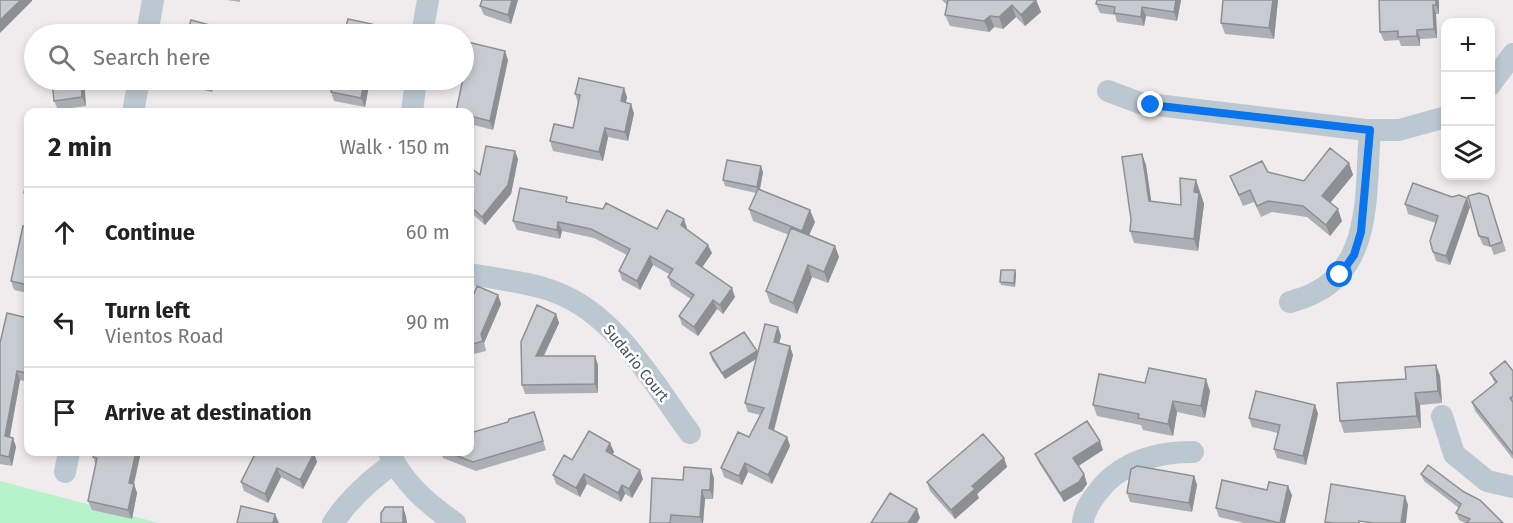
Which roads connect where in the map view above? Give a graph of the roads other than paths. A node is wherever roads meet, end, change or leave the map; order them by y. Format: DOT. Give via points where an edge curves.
graph roads {
  1 [pos="153,0"];
  2 [pos="428,0"];
  3 [pos="149,24"];
  4 [pos="424,24"];
  5 [pos="1513,54"];
  6 [pos="1495,79"];
  7 [pos="137,90"];
  8 [pos="415,90"];
  9 [pos="1108,91"];
  10 [pos="134,108"];
  11 [pos="412,108"];
  12 [pos="1441,119"];
  13 [pos="1370,130"];
  14 [pos="474,275"];
  15 [pos="1290,302"];
  16 [pos="1442,416"];
  17 [pos="690,433"];
  18 [pos="1192,452"];
  19 [pos="391,457"];
  20 [pos="1513,487"];
  21 [pos="333,523"];
  22 [pos="455,523"];
  23 [pos="1083,523"];
  1 -- 3 [label="street"];
  2 -- 4 [label="street"];
  5 -- 6 [label="street"];
  7 -- 10 [label="street"];
  8 -- 11 [label="street"];
  9 -- 13 [label="street" via="1140,103"];
  12 -- 13 [label="street" via="1415,127"];
  13 -- 15 [label="street" via="1361,232 1354,255 1340,275 1317,292"];
  14 -- 17 [label="street, Sudario Court" via="553,291 588,308 631,352"];
  16 -- 20 [label="street" via="1454,454 1487,480"];
  18 -- 23 [label="street" via="1159,454 1124,466 1097,492"];
  19 -- 21 [label="street"];
  19 -- 22 [label="street" via="422,498"];
}
